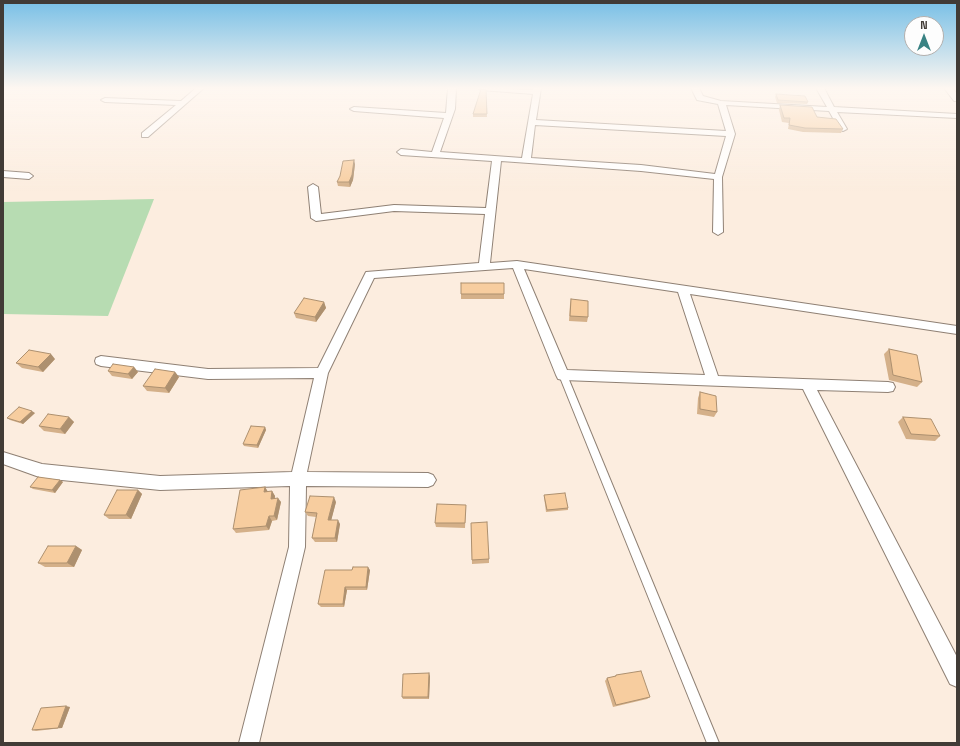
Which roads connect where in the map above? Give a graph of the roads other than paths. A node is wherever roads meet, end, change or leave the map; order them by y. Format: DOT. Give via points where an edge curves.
graph roads {
  1 [pos="532,122"];
  2 [pos="159,123"];
  3 [pos="446,123"];
  4 [pos="545,123"];
  5 [pos="727,123"];
  6 [pos="840,123"];
  7 [pos="843,128"];
  8 [pos="731,134"];
  9 [pos="145,135"];
  10 [pos="401,152"];
  11 [pos="435,154"];
  12 [pos="497,158"];
  13 [pos="526,160"];
  14 [pos="3,174"];
  15 [pos="29,176"];
  16 [pos="718,177"];
  17 [pos="313,187"];
  18 [pos="491,211"];
  19 [pos="718,232"];
  20 [pos="517,264"];
  21 [pos="484,266"];
  22 [pos="683,289"];
  23 [pos="957,330"];
  24 [pos="101,361"];
  25 [pos="322,373"];
  26 [pos="563,375"];
  27 [pos="713,380"];
  28 [pos="807,384"];
  29 [pos="888,386"];
  30 [pos="3,458"];
  31 [pos="298,479"];
  32 [pos="428,480"];
  33 [pos="957,677"];
  34 [pos="250,743"];
  35 [pos="713,743"];
  1 -- 13 [label="street"];
  2 -- 9 [label="street"];
  3 -- 11 [label="street"];
  4 -- 8 [label="street"];
  5 -- 8 [label="street"];
  6 -- 7 [label="street"];
  8 -- 16 [label="street"];
  10 -- 11 [label="street"];
  11 -- 12 [label="street"];
  12 -- 13 [label="street"];
  12 -- 18 [label="street"];
  13 -- 16 [label="street" via="641,168"];
  14 -- 15 [label="street"];
  16 -- 19 [label="street"];
  17 -- 18 [label="street" via="316,218 394,208"];
  18 -- 21 [label="street"];
  20 -- 21 [label="street"];
  20 -- 22 [label="street"];
  20 -- 26 [label="street"];
  21 -- 25 [label="street" via="370,275"];
  22 -- 23 [label="street"];
  22 -- 27 [label="street"];
  24 -- 25 [label="street" via="208,374"];
  25 -- 31 [label="street"];
  26 -- 27 [label="street"];
  26 -- 35 [label="lane"];
  27 -- 28 [label="street"];
  28 -- 29 [label="street"];
  28 -- 33 [label="street"];
  30 -- 31 [label="street" via="42,470 160,483"];
  31 -- 32 [label="street"];
  31 -- 34 [label="street" via="297,547"];
}
